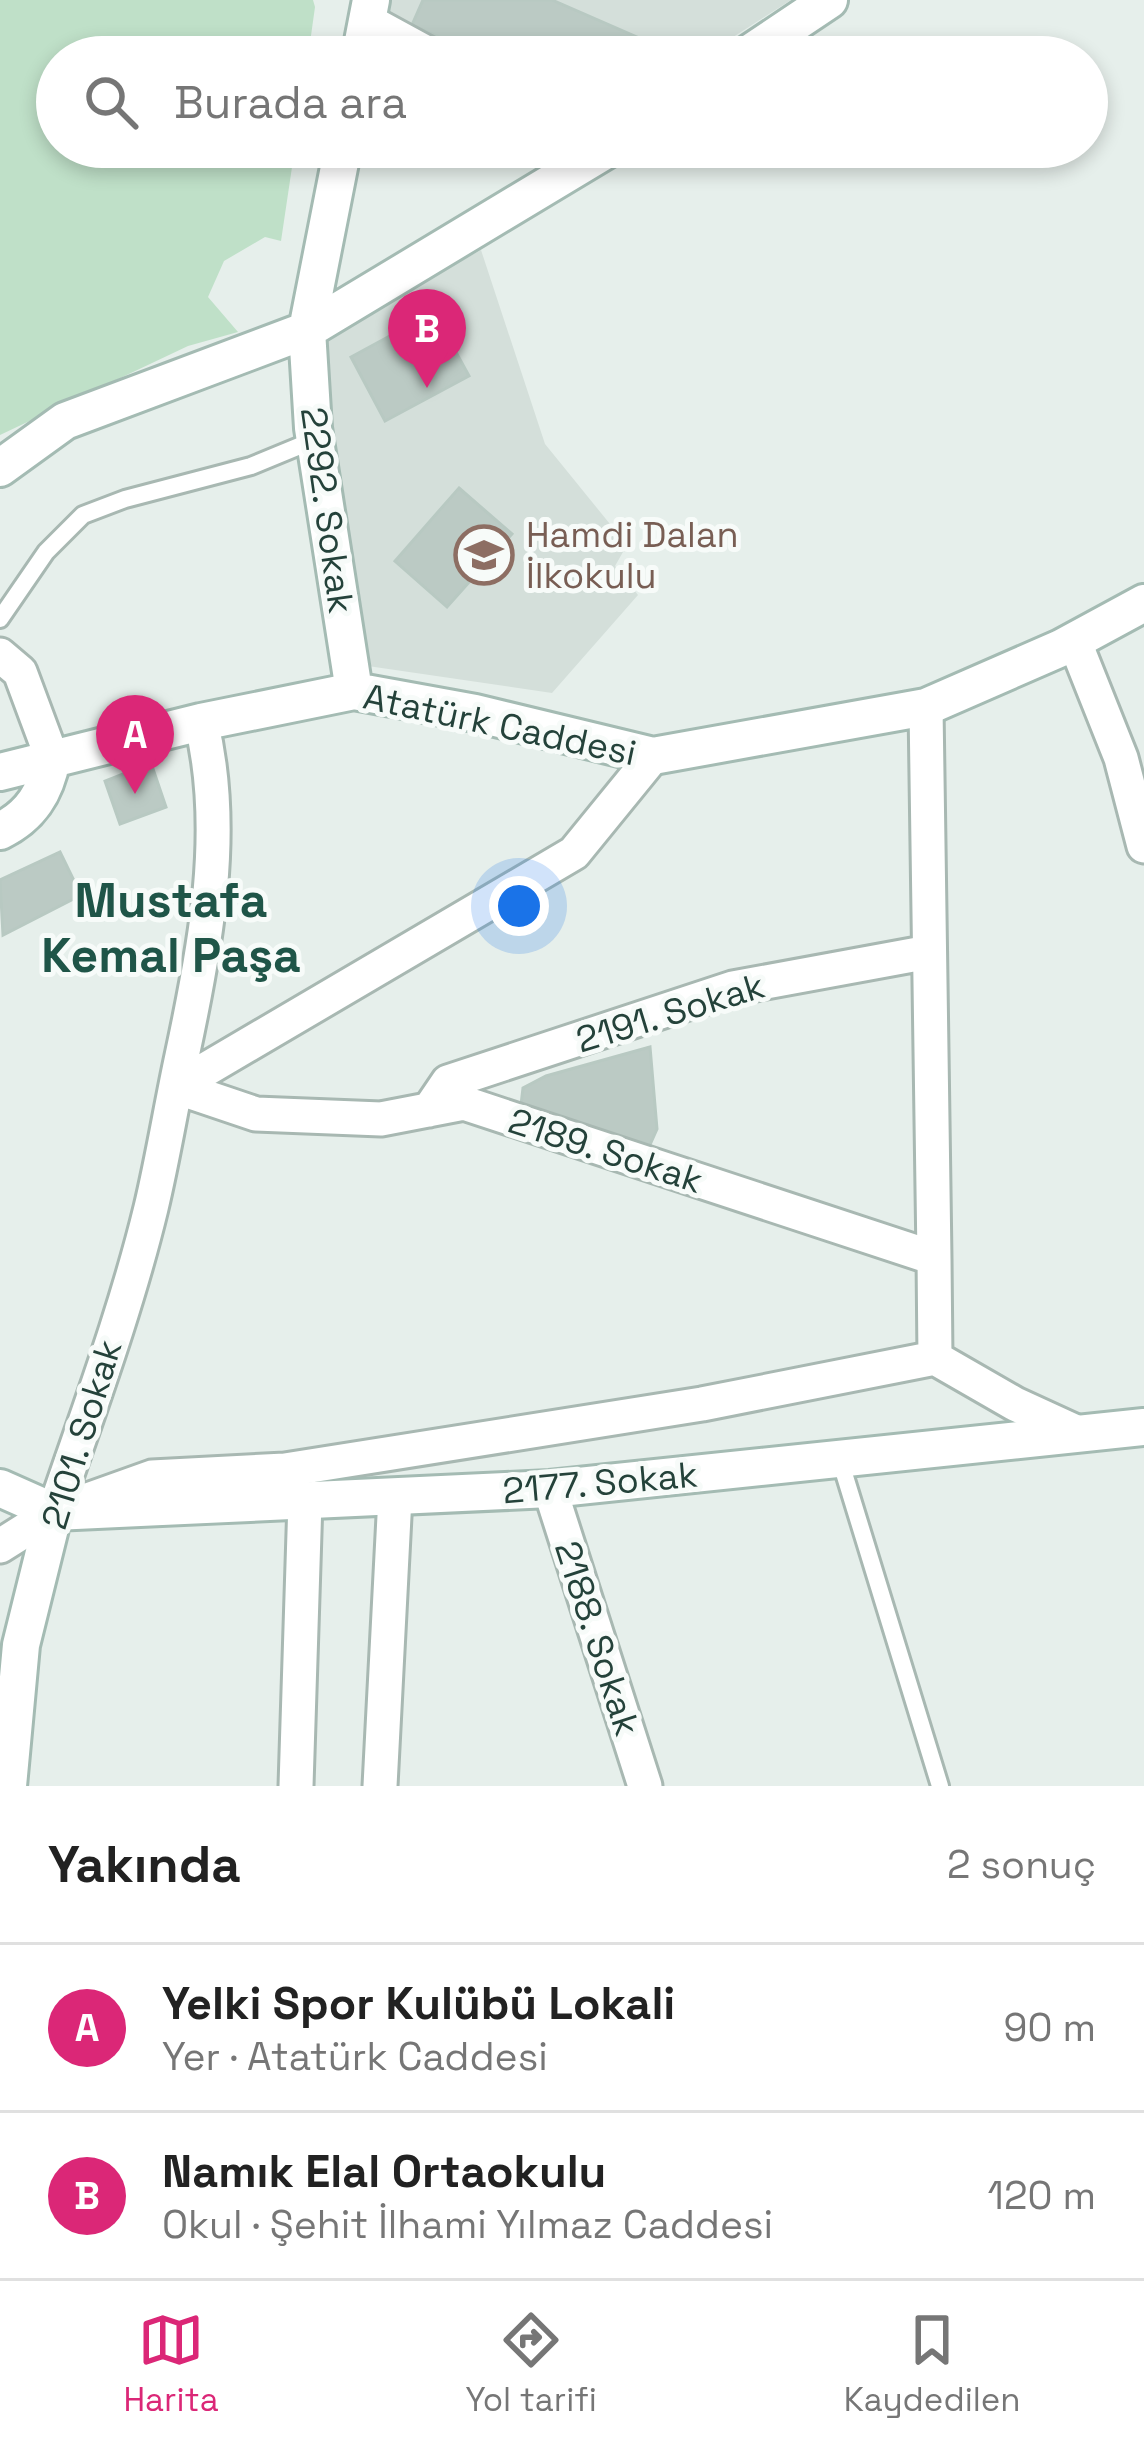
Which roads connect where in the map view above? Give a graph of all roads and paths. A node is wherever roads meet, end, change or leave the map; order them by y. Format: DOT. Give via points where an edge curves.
graph roads {
  1 [pos="829,0"];
  2 [pos="776,36"];
  3 [pos="339,168"];
  4 [pos="573,168"];
  5 [pos="307,329"];
  6 [pos="315,440"];
  7 [pos="0,468"];
  8 [pos="1144,603"];
  9 [pos="0,619"];
  10 [pos="1074,640"];
  11 [pos="0,655"];
  12 [pos="354,691"];
  13 [pos="926,707"];
  14 [pos="201,722"];
  15 [pos="653,756"];
  16 [pos="52,758"];
  17 [pos="0,772"];
  18 [pos="0,831"];
  19 [pos="1144,846"];
  20 [pos="929,952"];
  21 [pos="176,1087"];
  22 [pos="429,1109"];
  23 [pos="934,1258"];
  24 [pos="935,1358"];
  25 [pos="1144,1427"];
  26 [pos="1076,1432"];
  27 [pos="839,1458"];
  28 [pos="0,1488"];
  29 [pos="550,1489"];
  30 [pos="395,1497"];
  31 [pos="304,1501"];
  32 [pos="54,1512"];
  33 [pos="0,1546"];
  34 [pos="8,1786"];
  35 [pos="296,1786"];
  36 [pos="380,1786"];
  37 [pos="646,1786"];
  38 [pos="940,1786"];
  1 -- 2 [label="street"];
  3 -- 5 [label="street, 2292. Sokak"];
  4 -- 5 [label="street"];
  5 -- 6 [label="street, 2292. Sokak"];
  5 -- 7 [label="street" via="65,421"];
  6 -- 9 [label="lane" via="83,515"];
  6 -- 12 [label="street, 2292. Sokak"];
  8 -- 10 [label="street, Atatürk Caddesi"];
  10 -- 13 [label="street, Atatürk Caddesi"];
  10 -- 19 [label="street" via="1121,758"];
  11 -- 16 [label="street" via="20,673"];
  12 -- 14 [label="street, Atatürk Caddesi"];
  12 -- 15 [label="street, Atatürk Caddesi"];
  13 -- 15 [label="street, Atatürk Caddesi"];
  13 -- 20 [label="street"];
  14 -- 16 [label="street, Atatürk Caddesi"];
  14 -- 21 [label="street, 2101. Sokak" via="212,767 206,931"];
  15 -- 21 [label="street" via="574,853"];
  16 -- 17 [label="street, Atatürk Caddesi"];
  16 -- 18 [label="street" via="47,787 19,822"];
  20 -- 22 [label="street, 2191. Sokak" via="734,988 448,1082"];
  20 -- 23 [label="street"];
  21 -- 22 [label="street, 2189. Sokak" via="256,1114 381,1119"];
  21 -- 32 [label="street, 2101. Sokak" via="150,1211"];
  22 -- 23 [label="street, 2189. Sokak" via="464,1103"];
  23 -- 24 [label="street"];
  24 -- 26 [label="street"];
  24 -- 32 [label="street" via="285,1470 152,1477"];
  25 -- 26 [label="street, 2177. Sokak"];
  26 -- 27 [label="street, 2177. Sokak"];
  27 -- 29 [label="street, 2177. Sokak"];
  27 -- 38 [label="lane"];
  28 -- 32 [label="street"];
  29 -- 30 [label="street, 2177. Sokak"];
  29 -- 37 [label="street, 2188. Sokak"];
  30 -- 31 [label="street, 2177. Sokak"];
  30 -- 36 [label="street"];
  31 -- 32 [label="street, 2177. Sokak"];
  31 -- 35 [label="street"];
  32 -- 33 [label="street"];
  32 -- 34 [label="street, 2101. Sokak" via="21,1645"];
}
